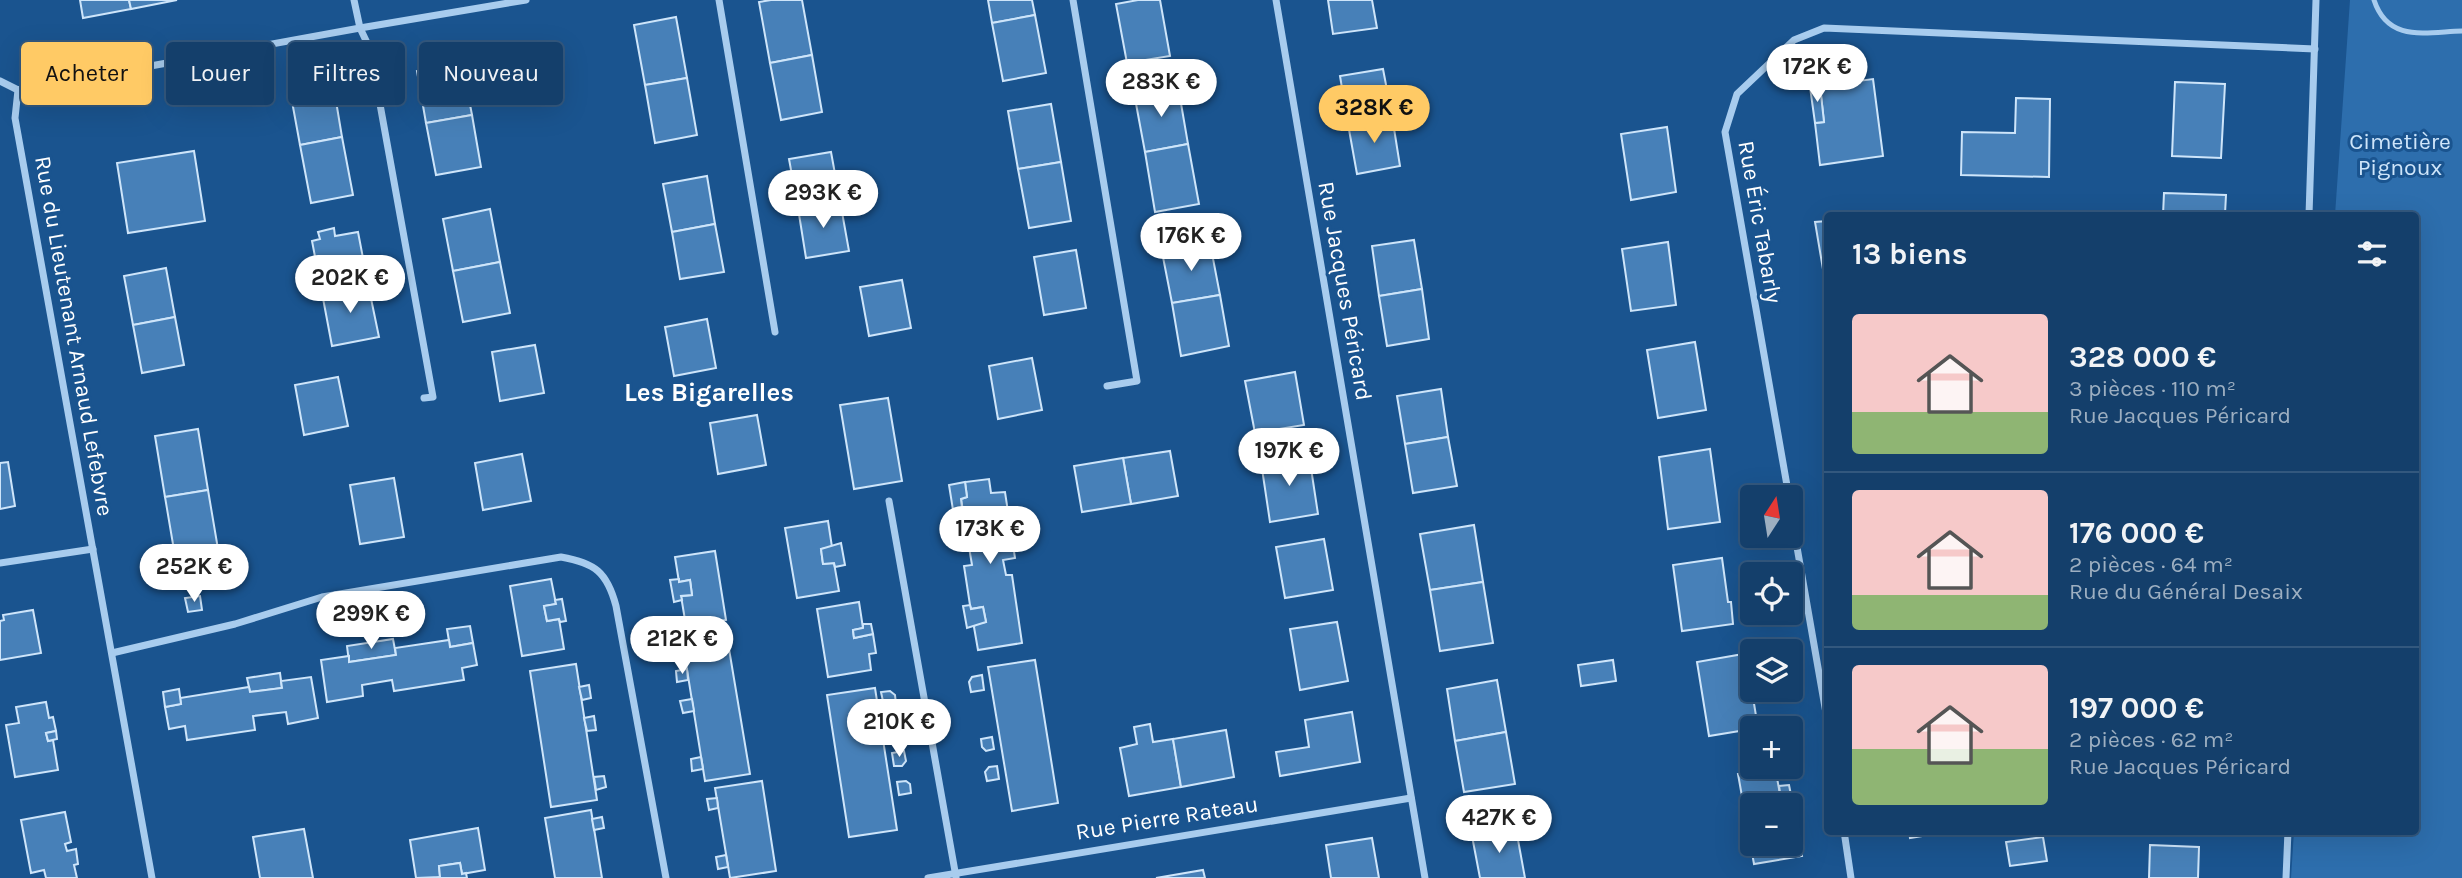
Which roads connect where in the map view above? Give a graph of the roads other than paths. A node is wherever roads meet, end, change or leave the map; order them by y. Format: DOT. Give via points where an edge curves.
graph roads {
  1 [pos="354,0"];
  2 [pos="526,0"];
  3 [pos="719,0"];
  4 [pos="1073,0"];
  5 [pos="1276,0"];
  6 [pos="2316,0"];
  7 [pos="2374,0"];
  8 [pos="360,28"];
  9 [pos="2462,31"];
  10 [pos="2315,49"];
  11 [pos="0,81"];
  12 [pos="18,90"];
  13 [pos="2309,212"];
  14 [pos="775,332"];
  15 [pos="1107,386"];
  16 [pos="425,398"];
  17 [pos="1786,485"];
  18 [pos="889,501"];
  19 [pos="1797,548"];
  20 [pos="93,549"];
  21 [pos="0,564"];
  22 [pos="112,653"];
  23 [pos="1824,702"];
  24 [pos="1411,798"];
  25 [pos="1845,835"];
  26 [pos="2288,835"];
  27 [pos="956,876"];
  28 [pos="152,878"];
  29 [pos="666,878"];
  30 [pos="928,878"];
  31 [pos="1425,878"];
  32 [pos="1852,878"];
  33 [pos="2286,878"];
  1 -- 8 [label="street"];
  2 -- 8 [label="street"];
  3 -- 14 [label="street"];
  4 -- 15 [label="street" via="1137,381"];
  5 -- 24 [label="street, Rue Jacques Péricard"];
  6 -- 10 [label="street"];
  7 -- 9 [label="lane" via="2385,20 2402,31"];
  8 -- 12 [label="street"];
  8 -- 16 [label="street" via="370,49 431,384 433,397"];
  10 -- 13 [label="street"];
  10 -- 17 [label="street, Rue Éric Tabarly" via="1824,28 1794,40 1737,94 1725,132"];
  11 -- 12 [label="street"];
  12 -- 20 [label="street, Rue du Lieutenant Arnaud Lefebvre" via="15,118"];
  18 -- 27 [label="street"];
  19 -- 23 [label="street"];
  20 -- 21 [label="street"];
  20 -- 22 [label="street, Rue du Lieutenant Arnaud Lefebvre"];
  22 -- 28 [label="street, Rue du Lieutenant Arnaud Lefebvre"];
  22 -- 29 [label="street" via="235,624 322,597 550,558 589,564 608,580 616,606"];
  24 -- 27 [label="street, Rue Pierre Rateau"];
  24 -- 31 [label="street, Rue Jacques Péricard"];
  25 -- 32 [label="street"];
  26 -- 33 [label="street"];
  27 -- 30 [label="street, Rue Pierre Rateau"];
}
